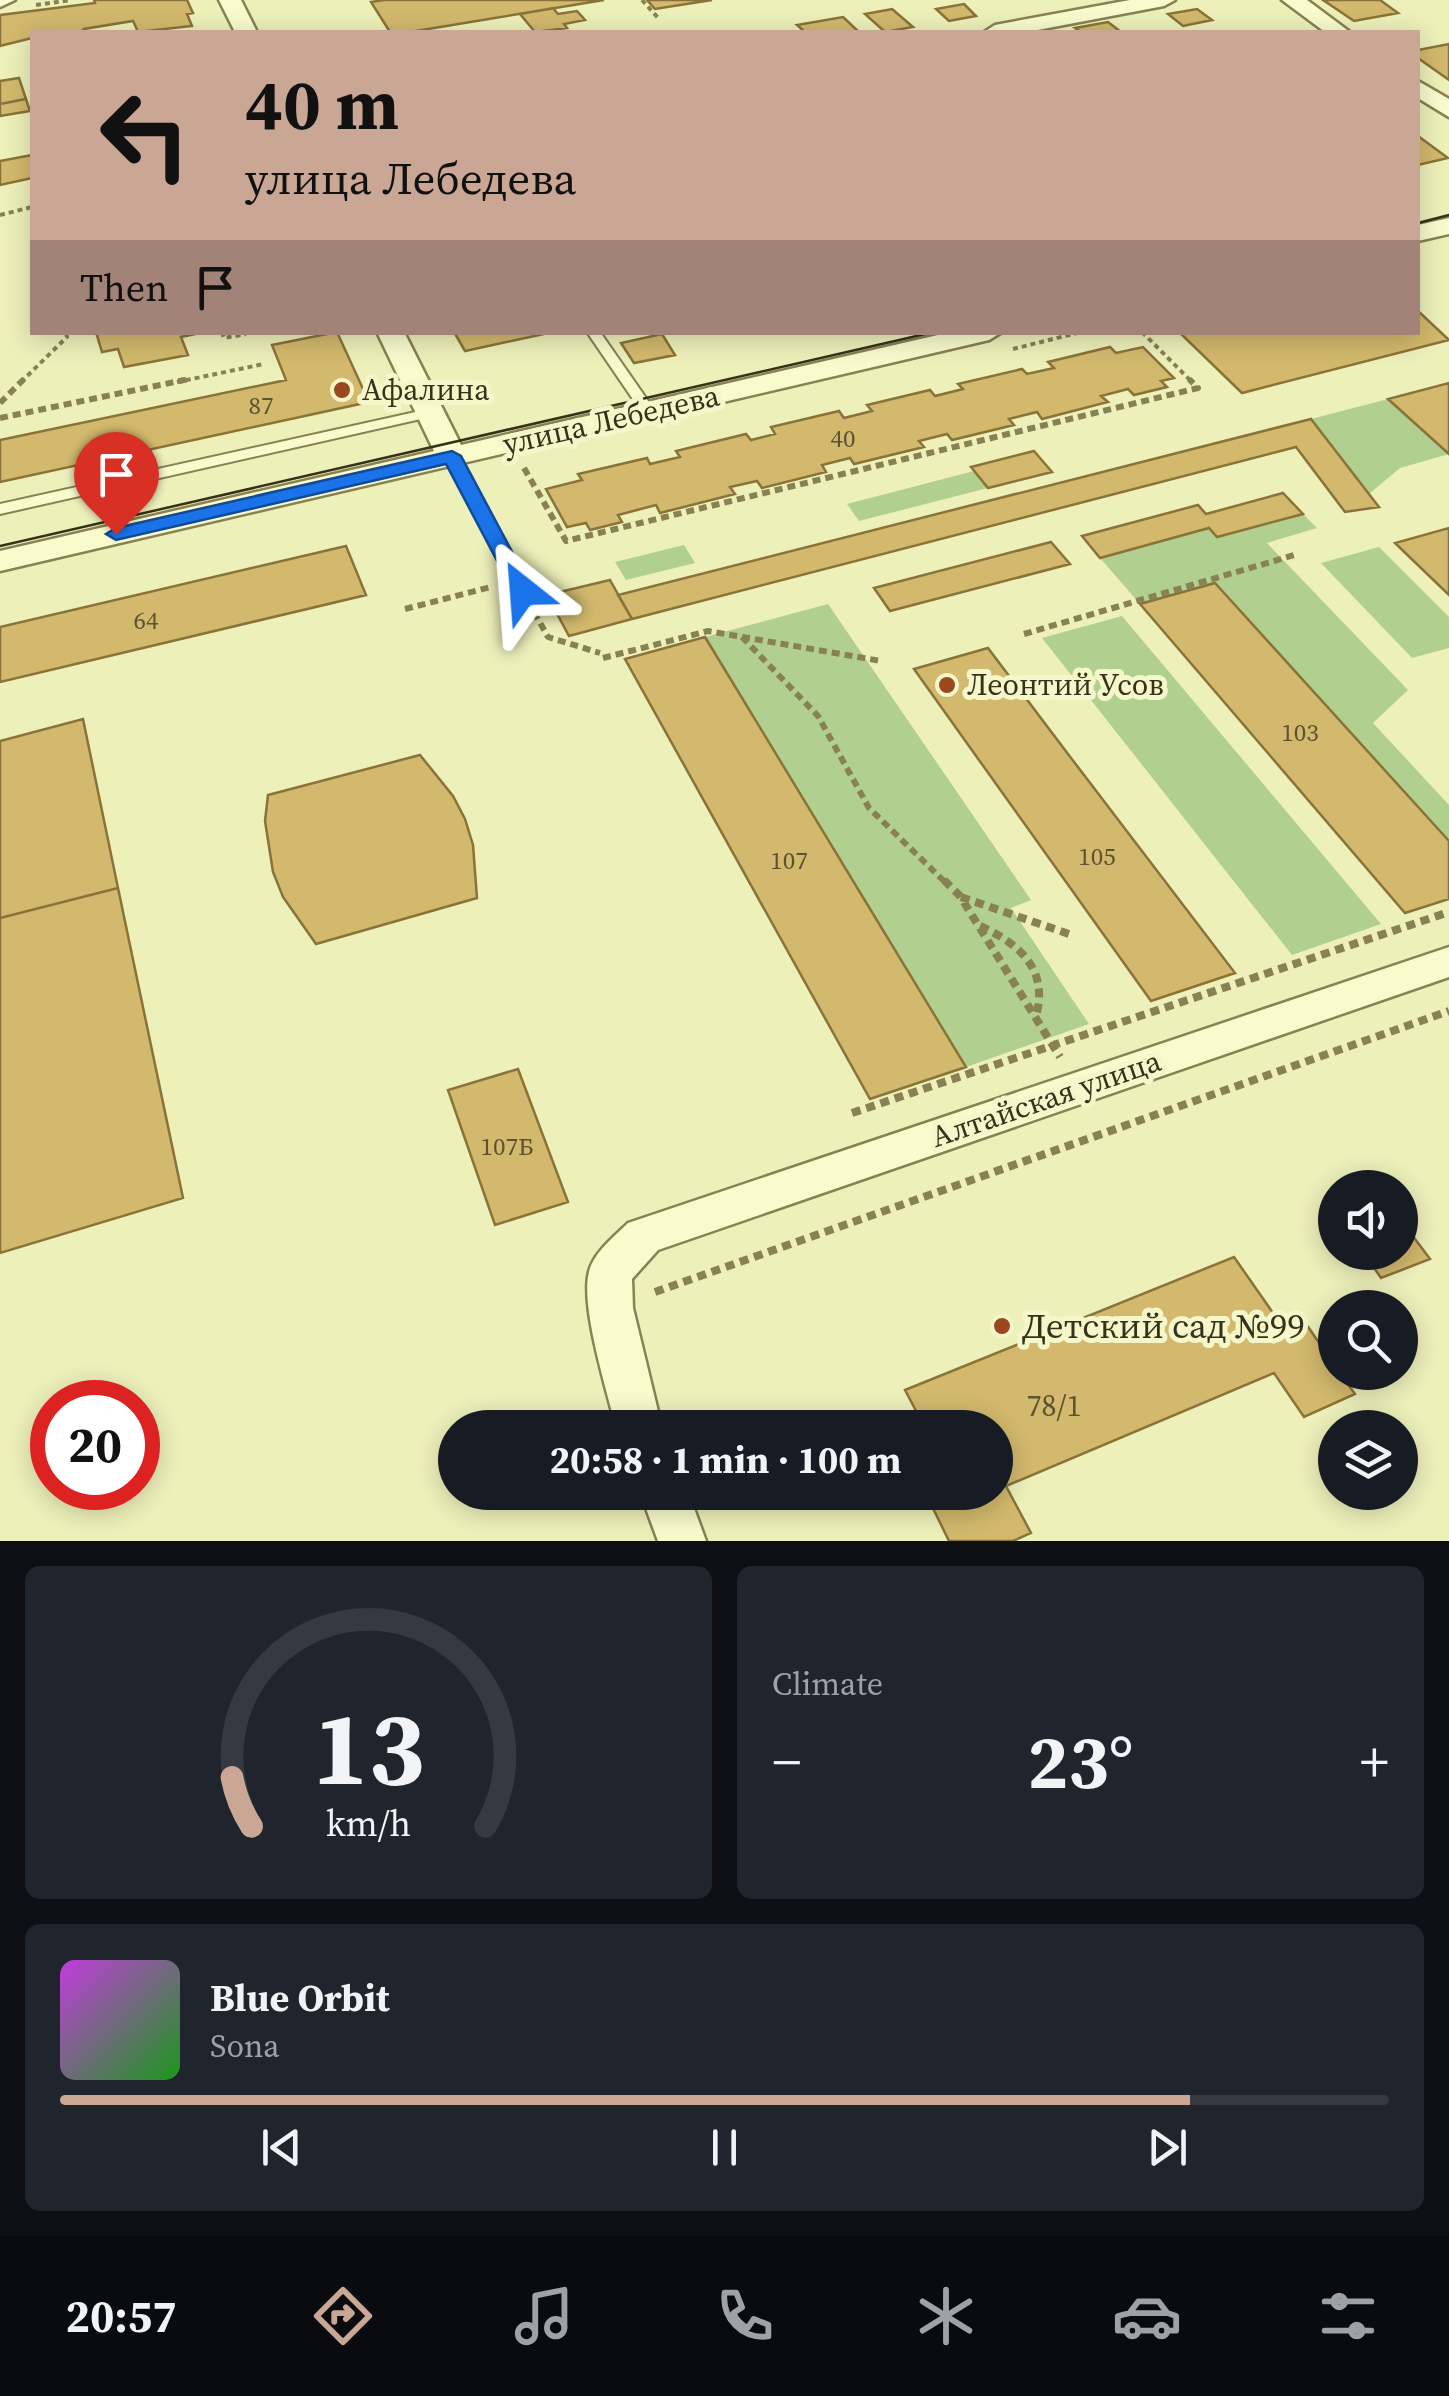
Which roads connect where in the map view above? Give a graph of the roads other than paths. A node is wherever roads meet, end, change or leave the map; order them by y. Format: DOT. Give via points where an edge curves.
graph roads {
  1 [pos="230,0"];
  2 [pos="1164,0"];
  3 [pos="1293,0"];
  4 [pos="245,30"];
  5 [pos="1006,30"];
  6 [pos="1336,30"];
  7 [pos="1420,89"];
  8 [pos="1449,110"];
  9 [pos="1449,226"];
  10 [pos="1420,233"];
  11 [pos="391,335"];
  12 [pos="595,335"];
  13 [pos="975,335"];
  14 [pos="648,411"];
  15 [pos="429,414"];
  16 [pos="452,456"];
  17 [pos="0,509"];
  18 [pos="0,561"];
  19 [pos="523,591"];
  20 [pos="1449,962"];
  21 [pos="635,1410"];
  22 [pos="671,1510"];
  23 [pos="682,1541"];
  1 -- 4 [label="street"];
  2 -- 5 [label="street"];
  3 -- 6 [label="street"];
  7 -- 8 [label="street"];
  9 -- 10 [label="street"];
  11 -- 15 [label="street"];
  12 -- 14 [label="lane"];
  13 -- 14 [label="street, улица Лебедева"];
  14 -- 16 [label="street, улица Лебедева"];
  15 -- 16 [label="street"];
  15 -- 17 [label="lane"];
  16 -- 18 [label="street, улица Лебедева"];
  16 -- 19 [label="lane"];
  20 -- 21 [label="street, Алтайская улица" via="643,1236 610,1273 611,1308"];
  22 -- 23 [label="street"];
}
